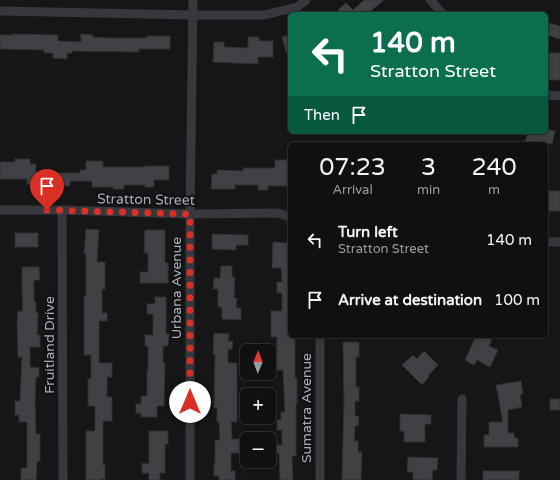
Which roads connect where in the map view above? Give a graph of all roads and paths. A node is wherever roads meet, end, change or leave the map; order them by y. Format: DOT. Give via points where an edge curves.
graph roads {
  1 [pos="193,0"];
  2 [pos="306,0"];
  3 [pos="430,0"];
  4 [pos="0,11"];
  5 [pos="440,12"];
  6 [pos="193,15"];
  7 [pos="548,96"];
  8 [pos="560,96"];
  9 [pos="0,210"];
  10 [pos="62,210"];
  11 [pos="190,214"];
  12 [pos="288,216"];
  13 [pos="548,242"];
  14 [pos="560,242"];
  15 [pos="320,338"];
  16 [pos="462,399"];
  17 [pos="63,480"];
  18 [pos="190,480"];
  19 [pos="320,480"];
  20 [pos="461,480"];
  1 -- 6 [label="street, Urbana Avenue"];
  2 -- 6 [label="street" via="297,7 264,15"];
  3 -- 5 [label="street"];
  4 -- 6 [label="street"];
  6 -- 11 [label="street, Urbana Avenue"];
  7 -- 8 [label="street"];
  9 -- 10 [label="street, Stratton Street"];
  10 -- 11 [label="street, Stratton Street"];
  10 -- 17 [label="street, Fruitland Drive"];
  11 -- 12 [label="street, Stratton Street" via="278,213"];
  11 -- 18 [label="street, Urbana Avenue"];
  13 -- 14 [label="street"];
  15 -- 19 [label="street, Sumatra Avenue"];
  16 -- 20 [label="street"];
}
